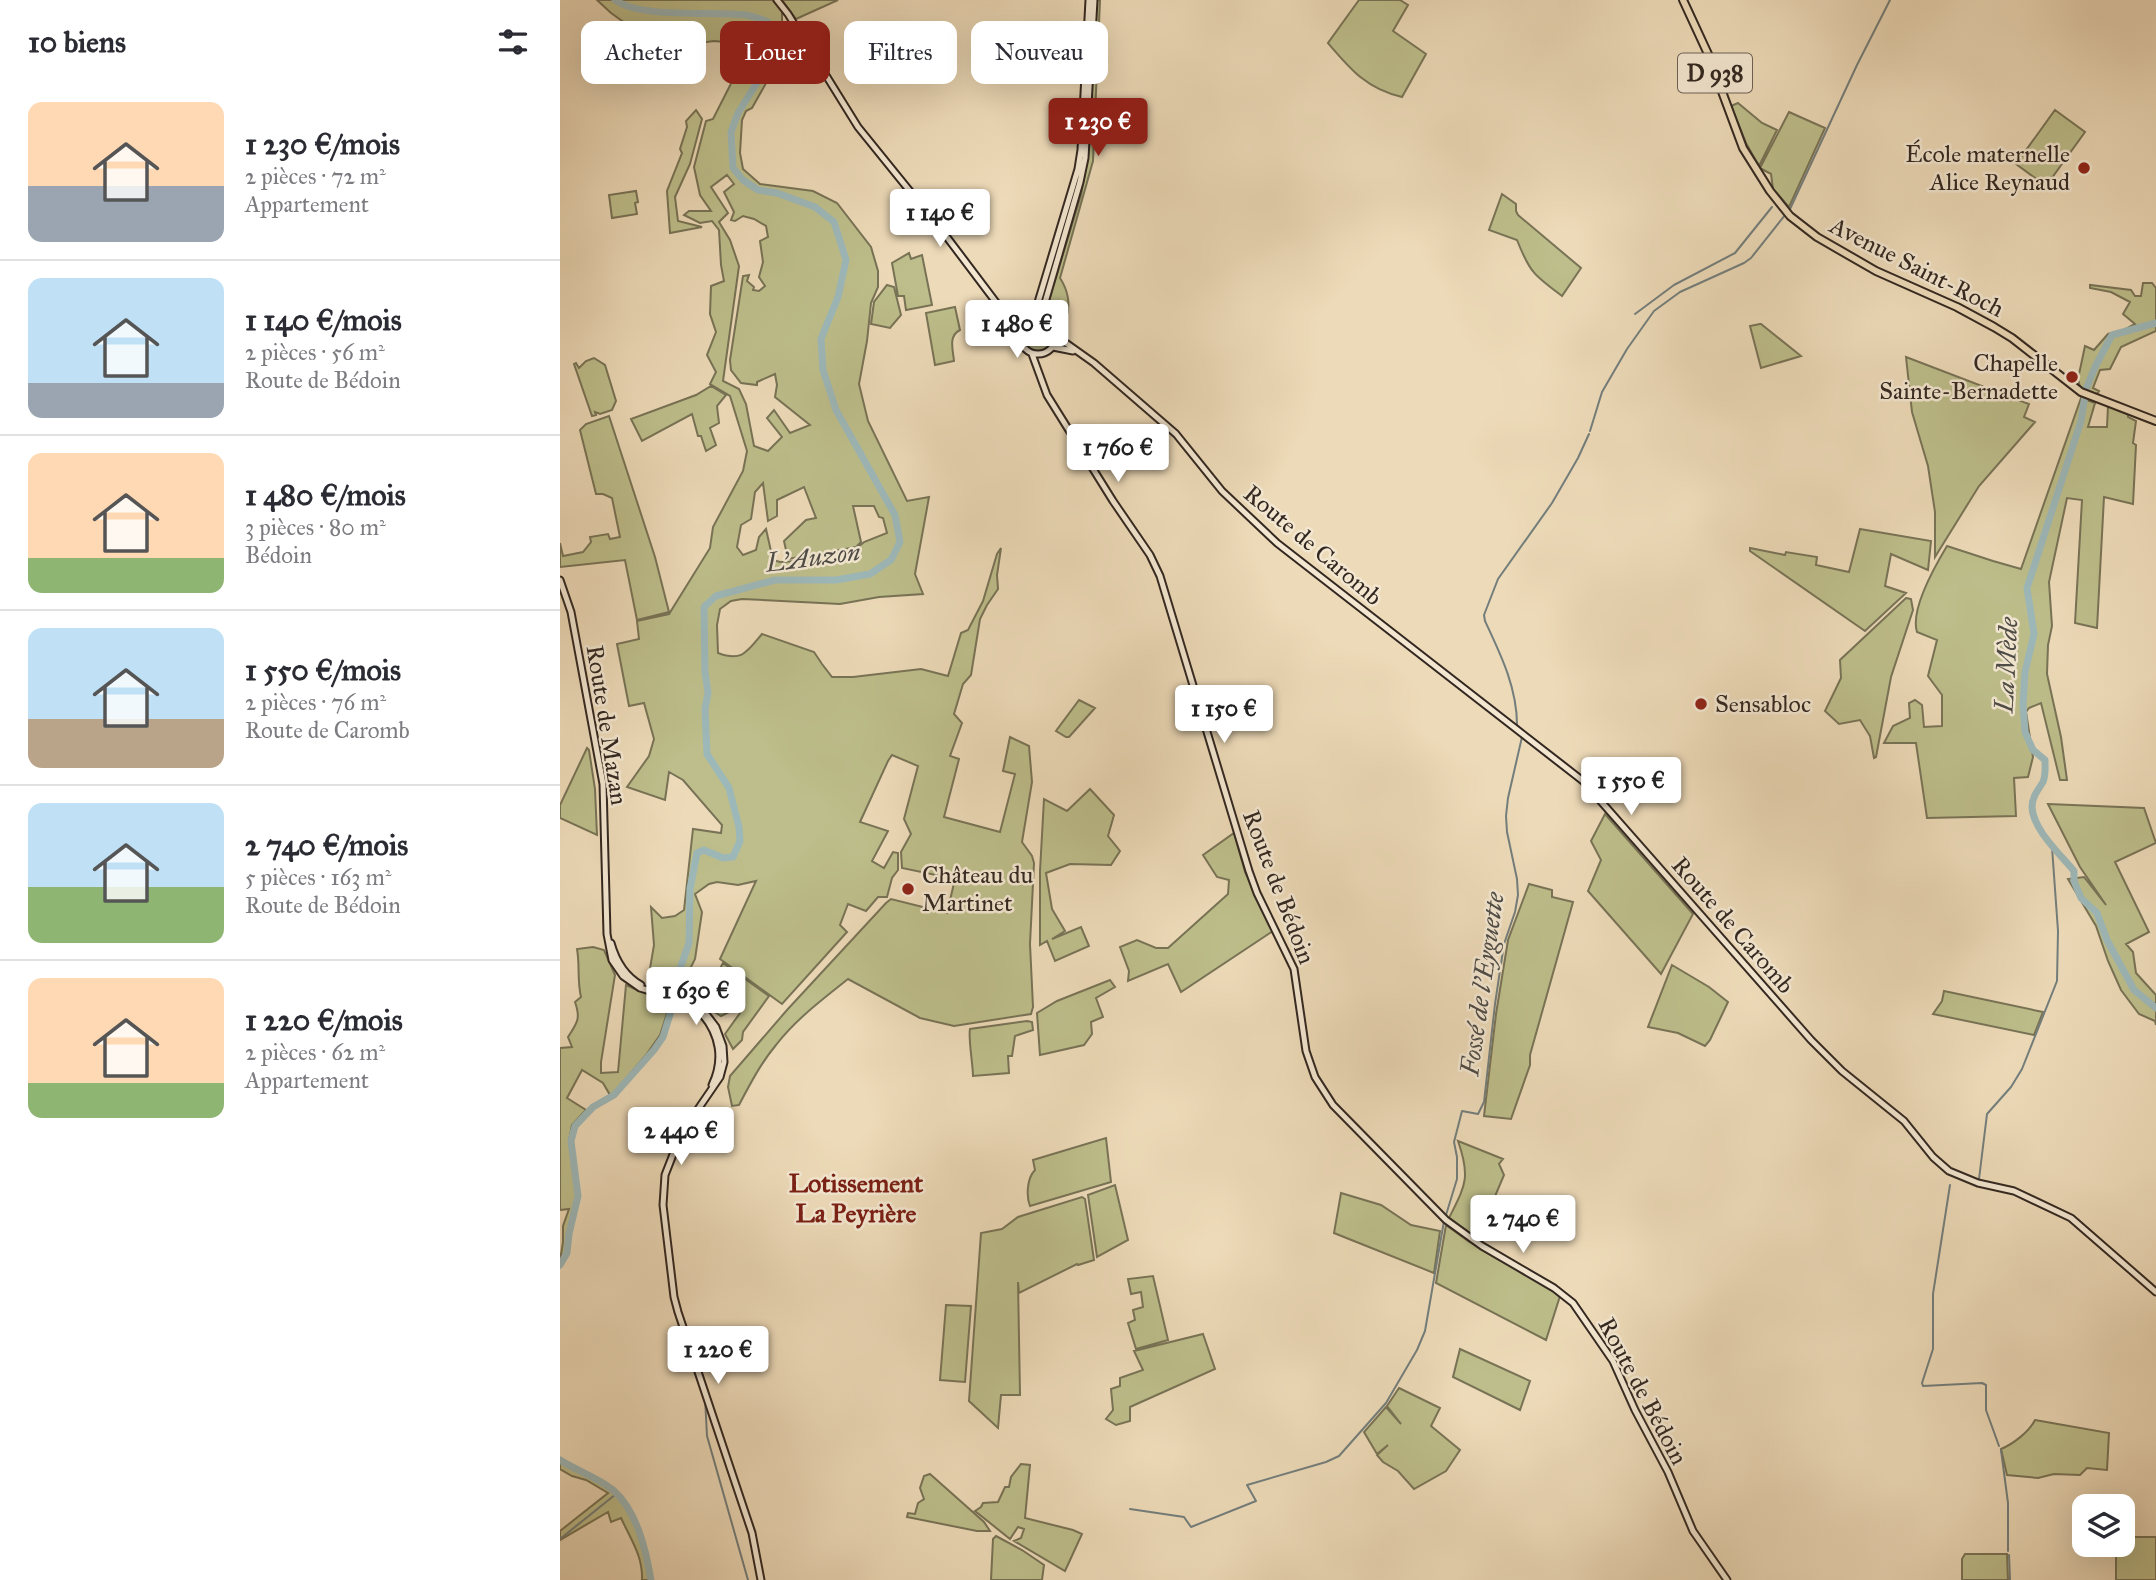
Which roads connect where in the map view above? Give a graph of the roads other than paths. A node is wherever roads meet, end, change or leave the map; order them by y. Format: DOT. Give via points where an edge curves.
graph roads {
  1 [pos="777,0"];
  2 [pos="1088,0"];
  3 [pos="1094,0"];
  4 [pos="1683,0"];
  5 [pos="1002,310"];
  6 [pos="1033,319"];
  7 [pos="1046,320"];
  8 [pos="1026,322"];
  9 [pos="1020,334"];
  10 [pos="1056,336"];
  11 [pos="1053,347"];
  12 [pos="1032,354"];
  13 [pos="1042,354"];
  14 [pos="1083,355"];
  15 [pos="1041,379"];
  16 [pos="2156,421"];
  17 [pos="560,580"];
  18 [pos="2156,1292"];
  19 [pos="761,1580"];
  20 [pos="1727,1580"];
  1 -- 5 [label="main road" via="858,127"];
  2 -- 6 [label="main road" via="1078,169"];
  3 -- 7 [label="main road" via="1085,158 1044,306"];
  4 -- 16 [label="main road, Avenue Saint-Roch / D 938" via="1743,148 1786,213 1826,243 1889,278 1994,327 2084,393"];
  5 -- 8 [label="main road"];
  5 -- 9 [label="main road"];
  6 -- 7 [label="main road"];
  6 -- 8 [label="main road"];
  7 -- 10 [label="main road"];
  8 -- 9 [label="main road"];
  9 -- 12 [label="main road" via="1021,344"];
  10 -- 11 [label="main road"];
  10 -- 14 [label="main road, Route de Caromb"];
  11 -- 13 [label="main road"];
  11 -- 14 [label="main road"];
  12 -- 13 [label="main road"];
  12 -- 15 [label="main road, Route de Bédoin"];
  13 -- 15 [label="main road"];
  14 -- 18 [label="main road, Route de Caromb" via="1176,433 1222,491 1277,543 1583,782 1811,1040 1904,1121 1940,1164 1959,1176 2014,1191 2071,1218"];
  15 -- 20 [label="main road, Route de Bédoin" via="1160,576 1249,871 1294,969 1306,1051 1321,1088 1446,1220 1573,1303 1613,1361 1693,1531"];
  17 -- 19 [label="main road, Route de Mazan" via="571,612 603,784 610,952 619,971 640,988 689,1002 705,1016 718,1041 718,1073 681,1134 663,1194 678,1311 752,1533"];
}
